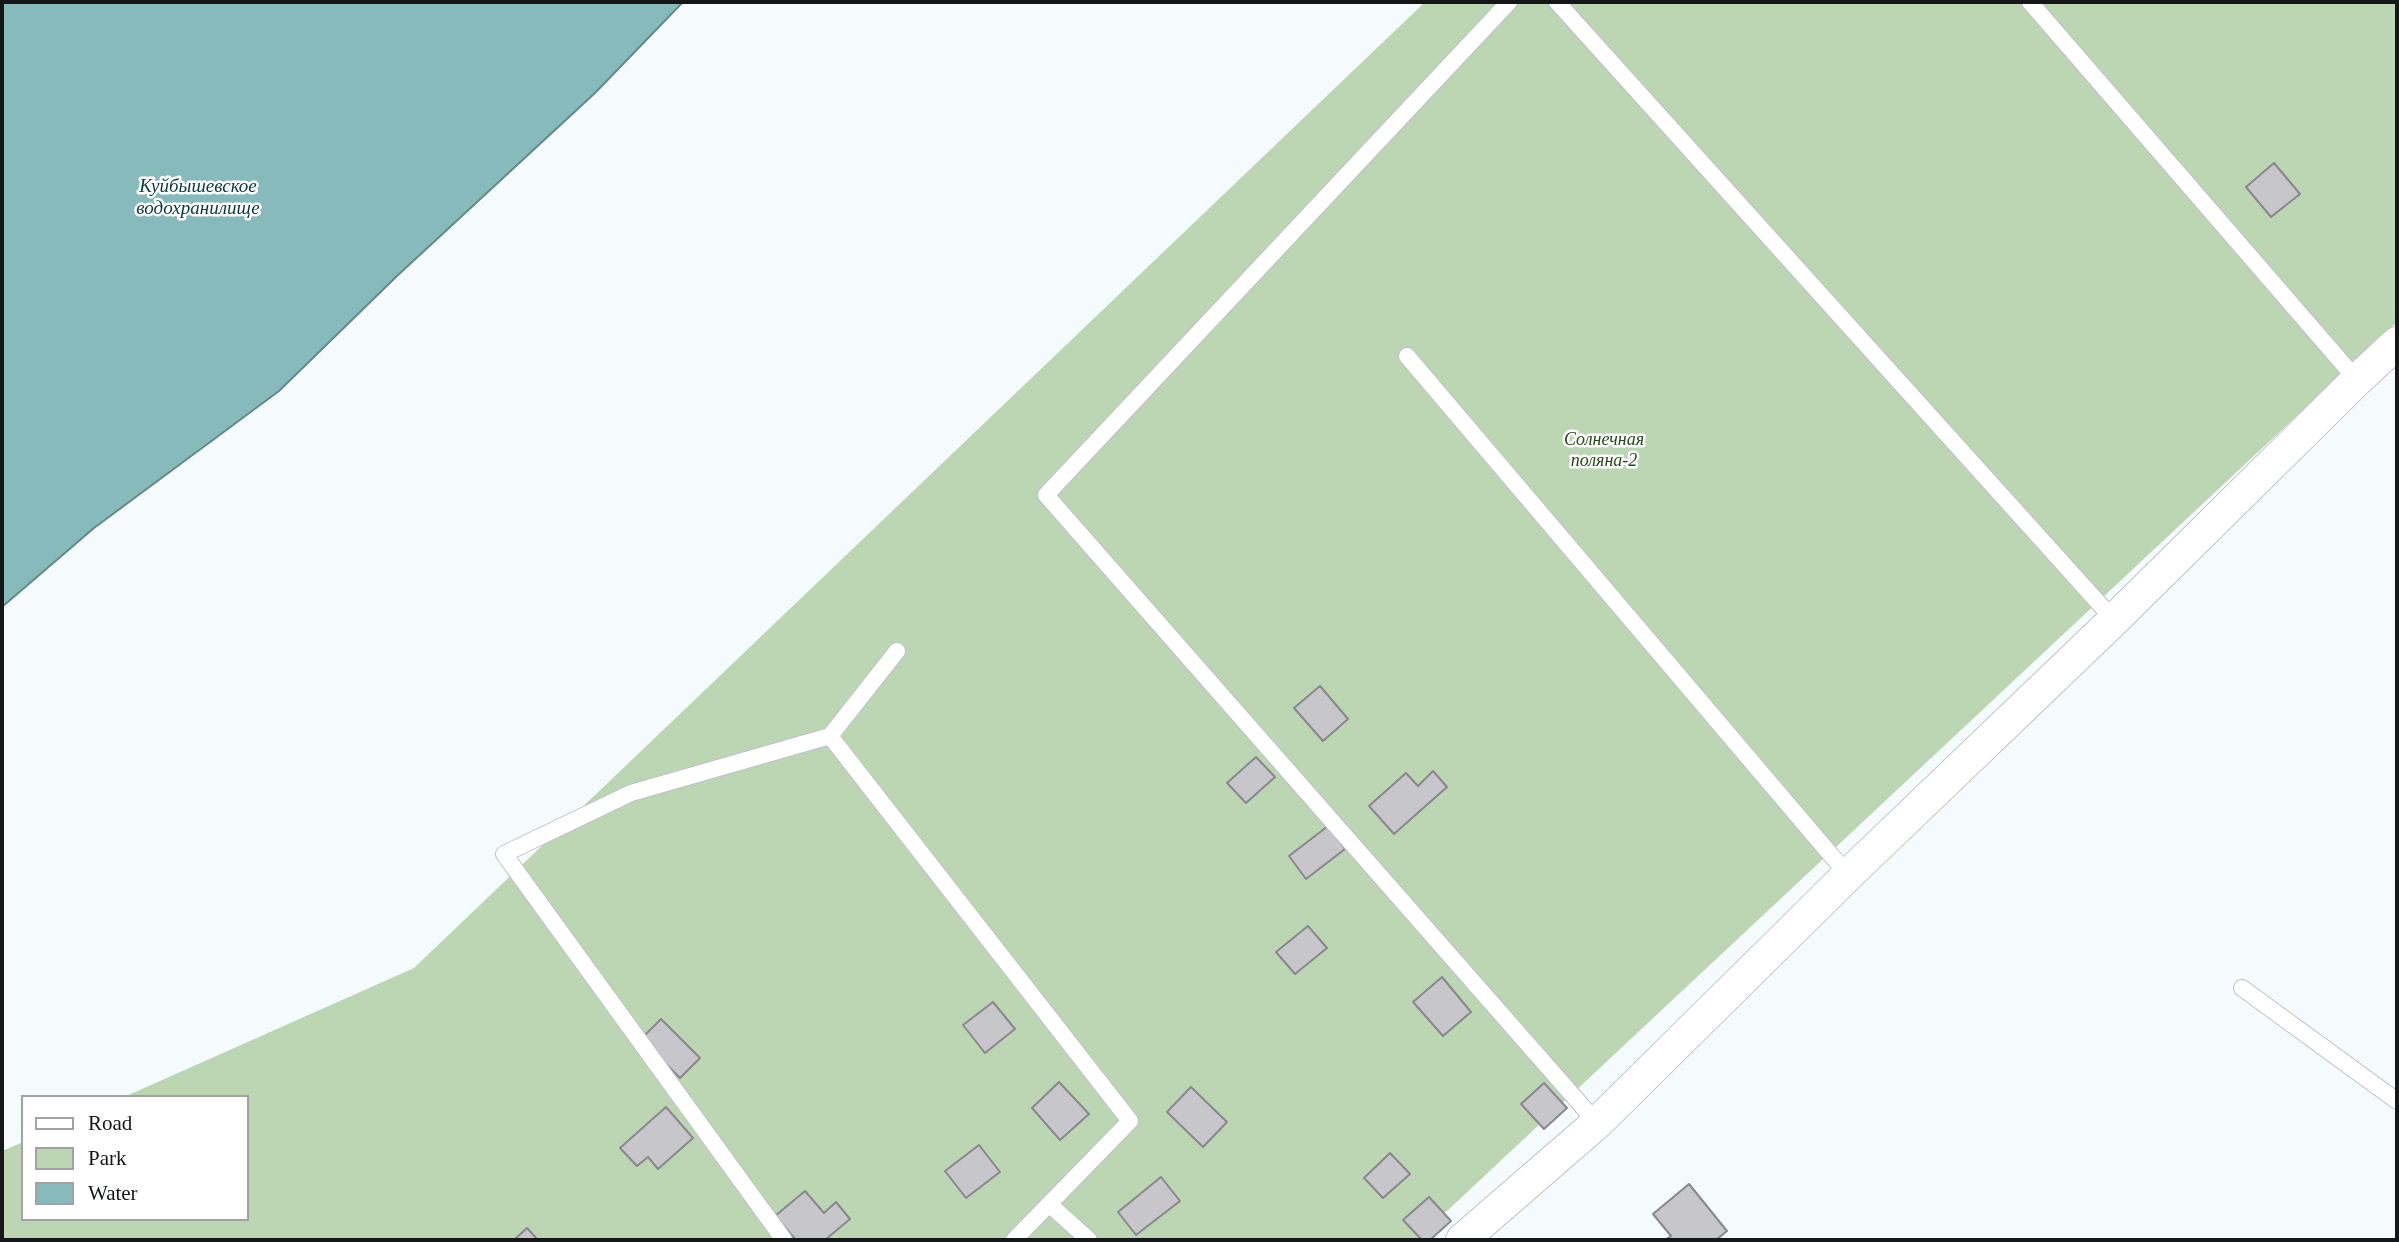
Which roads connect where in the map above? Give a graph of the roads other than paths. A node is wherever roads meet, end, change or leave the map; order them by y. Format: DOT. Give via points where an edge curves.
graph roads {
  1 [pos="1509,2"];
  2 [pos="1557,2"];
  3 [pos="2030,2"];
  4 [pos="2397,343"];
  5 [pos="1407,356"];
  6 [pos="2357,380"];
  7 [pos="2115,620"];
  8 [pos="897,651"];
  9 [pos="830,736"];
  10 [pos="1848,875"];
  11 [pos="2242,988"];
  12 [pos="2397,1101"];
  13 [pos="1597,1123"];
  14 [pos="1049,1204"];
  15 [pos="784,1240"];
  16 [pos="1014,1240"];
  17 [pos="1089,1240"];
  18 [pos="1462,1240"];
  1 -- 13 [label="lane" via="1045,495"];
  2 -- 7 [label="lane"];
  3 -- 6 [label="lane"];
  4 -- 6 [label="street"];
  5 -- 10 [label="lane"];
  6 -- 7 [label="street"];
  7 -- 10 [label="street"];
  8 -- 9 [label="lane"];
  9 -- 14 [label="lane" via="1130,1121"];
  9 -- 15 [label="lane" via="631,793 504,854"];
  10 -- 13 [label="street"];
  11 -- 12 [label="lane"];
  13 -- 18 [label="street"];
  14 -- 16 [label="lane"];
  14 -- 17 [label="lane"];
}
